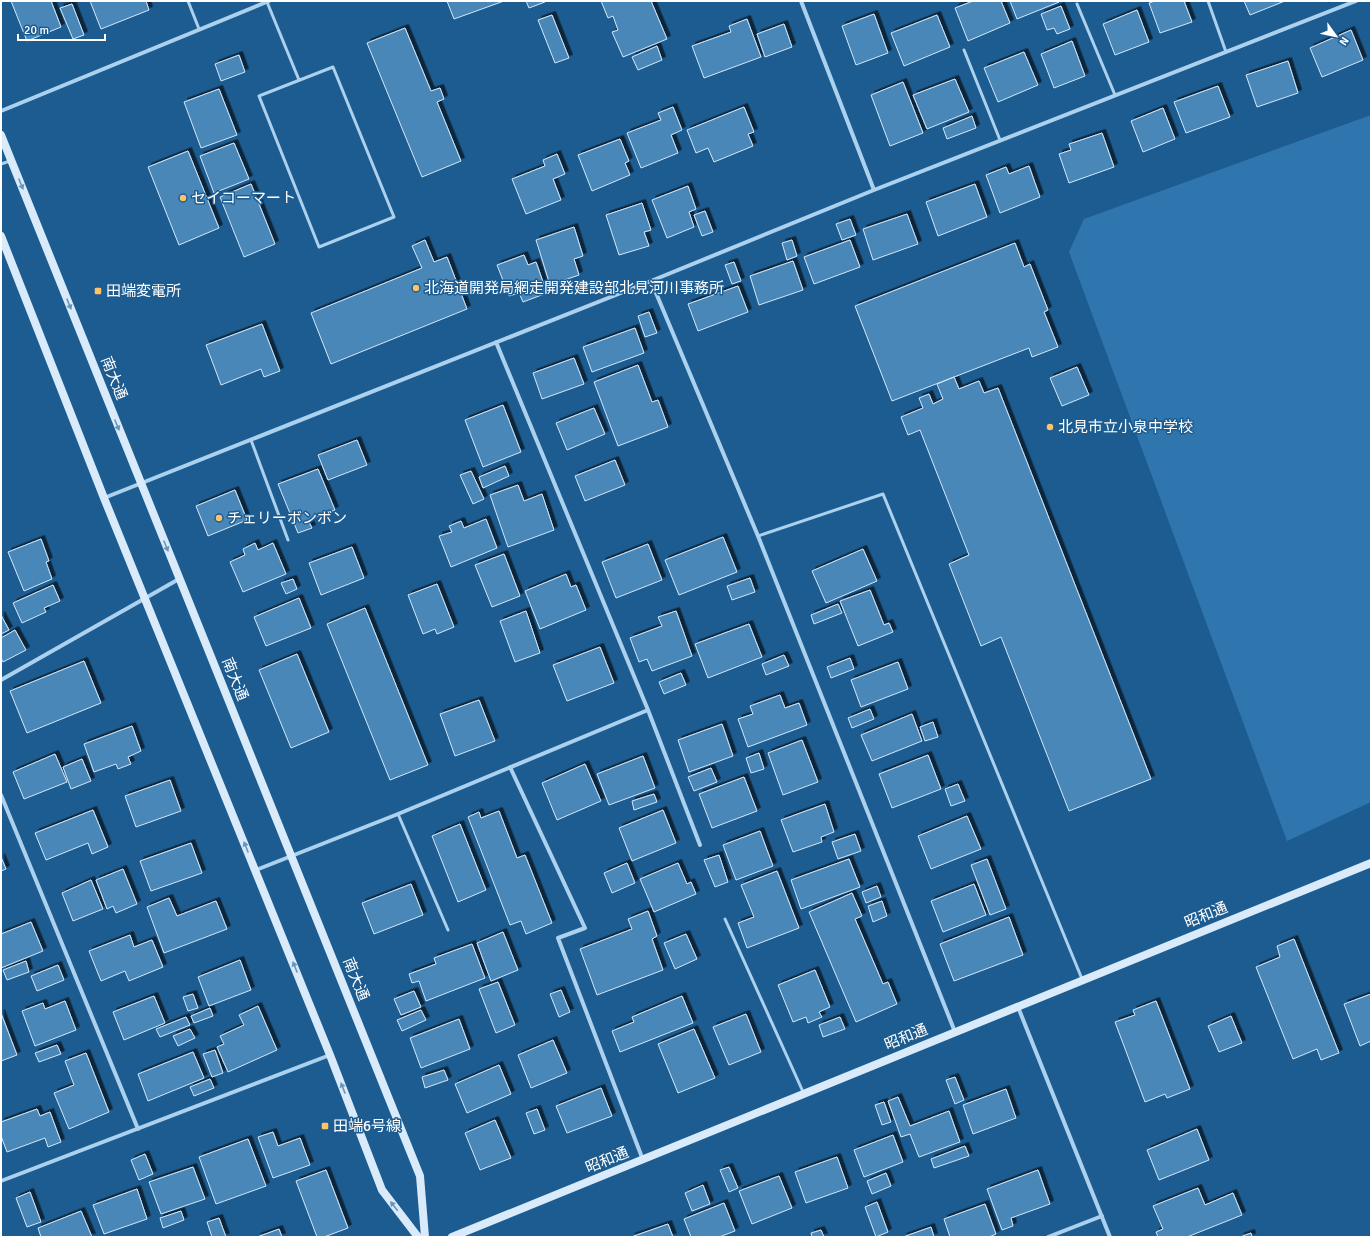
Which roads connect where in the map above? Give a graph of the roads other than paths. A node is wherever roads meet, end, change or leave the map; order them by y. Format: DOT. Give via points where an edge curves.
graph roads {
  1 [pos="188,1"];
  2 [pos="268,1"];
  3 [pos="801,1"];
  4 [pos="1208,1"];
  5 [pos="1356,1"];
  6 [pos="1077,4"];
  7 [pos="199,29"];
  8 [pos="964,50"];
  9 [pos="1226,52"];
  10 [pos="299,80"];
  11 [pos="1114,95"];
  12 [pos="1,111"];
  13 [pos="1,135"];
  14 [pos="1000,140"];
  15 [pos="11,160"];
  16 [pos="1,164"];
  17 [pos="874,190"];
  18 [pos="1,236"];
  19 [pos="651,281"];
  20 [pos="496,342"];
  21 [pos="251,440"];
  22 [pos="142,484"];
  23 [pos="104,498"];
  24 [pos="758,536"];
  25 [pos="288,540"];
  26 [pos="180,579"];
  27 [pos="145,598"];
  28 [pos="1,680"];
  29 [pos="648,710"];
  30 [pos="510,767"];
  31 [pos="1,795"];
  32 [pos="398,814"];
  33 [pos="700,845"];
  34 [pos="291,856"];
  35 [pos="1371,863"];
  36 [pos="256,870"];
  37 [pos="725,919"];
  38 [pos="448,930"];
  39 [pos="1083,981"];
  40 [pos="1018,1007"];
  41 [pos="955,1032"];
  42 [pos="330,1055"];
  43 [pos="804,1094"];
  44 [pos="138,1128"];
  45 [pos="643,1160"];
  46 [pos="1,1181"];
  47 [pos="1102,1216"];
  48 [pos="418,1237"];
  49 [pos="426,1237"];
  50 [pos="452,1237"];
  51 [pos="1048,1237"];
  52 [pos="1110,1237"];
  1 -- 7 [label="lane"];
  2 -- 7 [label="street"];
  2 -- 10 [label="lane"];
  3 -- 17 [label="street"];
  4 -- 9 [label="lane"];
  5 -- 9 [label="street"];
  6 -- 11 [label="lane"];
  7 -- 12 [label="street"];
  8 -- 14 [label="lane"];
  9 -- 11 [label="street"];
  10 -- 10 [label="lane" via="333,67 394,217 319,247 258,96"];
  11 -- 14 [label="street"];
  13 -- 15 [label="street, 南大通"];
  14 -- 17 [label="street"];
  15 -- 16 [label="lane"];
  15 -- 22 [label="street, 南大通, one-way"];
  17 -- 19 [label="street"];
  18 -- 23 [label="street"];
  19 -- 20 [label="street"];
  19 -- 24 [label="street"];
  20 -- 21 [label="street"];
  20 -- 29 [label="street"];
  21 -- 22 [label="street"];
  21 -- 25 [label="lane"];
  22 -- 23 [label="street"];
  22 -- 26 [label="street, 南大通, one-way"];
  23 -- 27 [label="street"];
  24 -- 39 [label="lane" via="883,494"];
  24 -- 41 [label="street"];
  26 -- 27 [label="street"];
  26 -- 34 [label="street, 南大通"];
  27 -- 28 [label="street"];
  36 -- 27 [label="street, one-way"];
  29 -- 30 [label="street"];
  29 -- 33 [label="street"];
  30 -- 32 [label="street"];
  30 -- 45 [label="street" via="585,928 558,938"];
  31 -- 44 [label="street"];
  32 -- 34 [label="street"];
  32 -- 38 [label="lane"];
  34 -- 36 [label="street"];
  34 -- 49 [label="street, 南大通" via="420,1176"];
  35 -- 39 [label="street, 昭和通"];
  42 -- 36 [label="street, one-way"];
  37 -- 43 [label="lane"];
  39 -- 40 [label="street, 昭和通"];
  40 -- 41 [label="street, 昭和通"];
  40 -- 47 [label="street"];
  41 -- 43 [label="street, 昭和通"];
  42 -- 44 [label="street"];
  48 -- 42 [label="street, one-way" via="382,1190"];
  43 -- 45 [label="street, 昭和通"];
  44 -- 46 [label="street"];
  45 -- 50 [label="street, 昭和通"];
  47 -- 51 [label="street"];
  47 -- 52 [label="street"];
}
